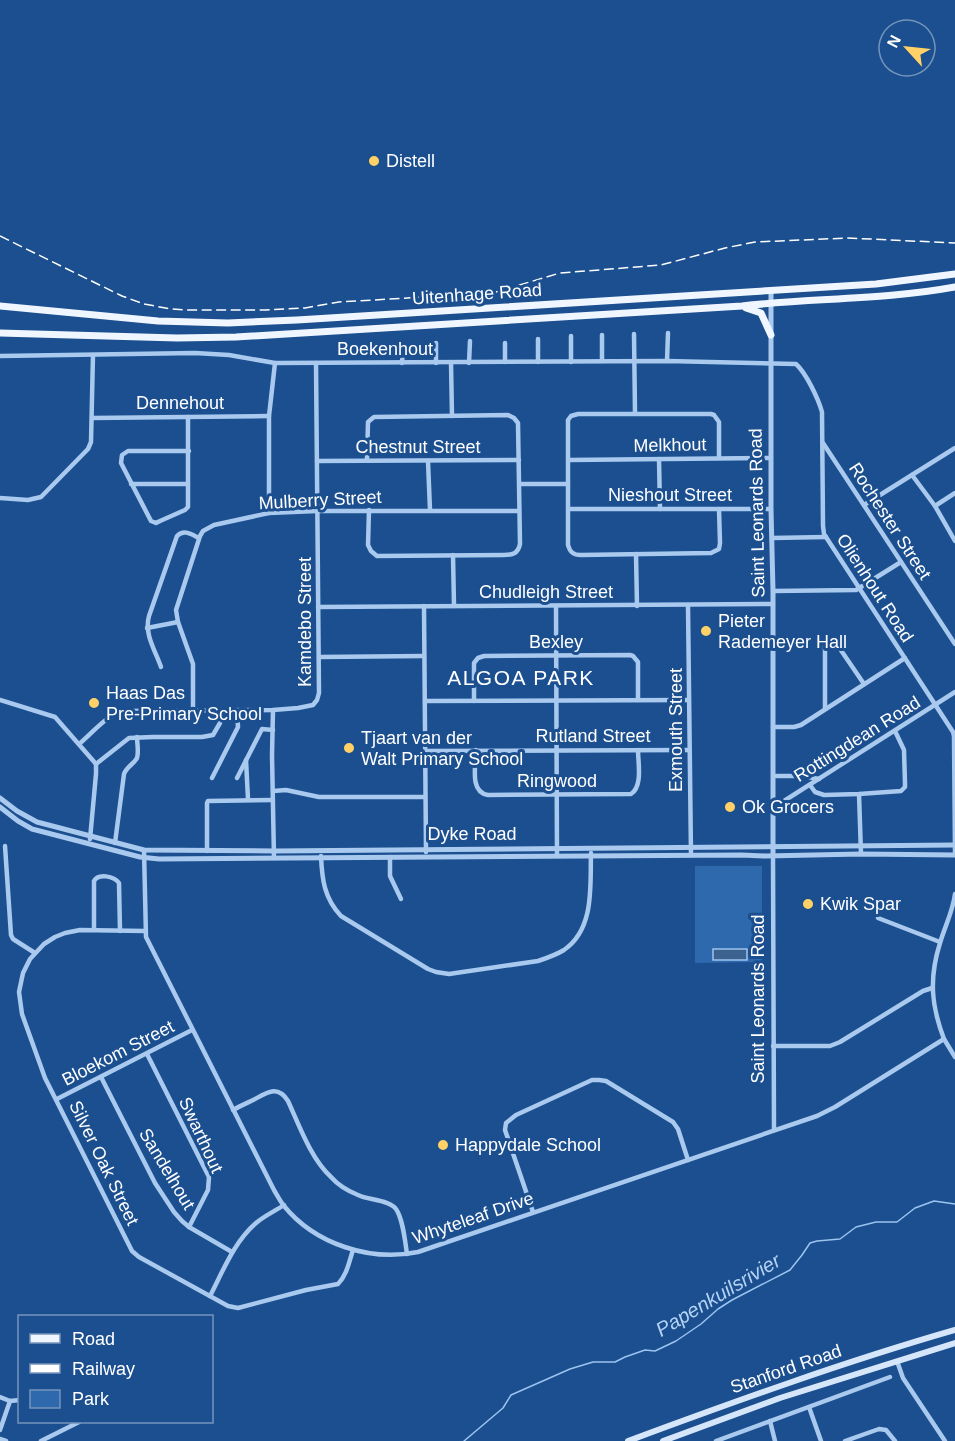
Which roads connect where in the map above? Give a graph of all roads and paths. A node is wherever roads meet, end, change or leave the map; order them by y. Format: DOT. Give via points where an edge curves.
graph roads {
  1 [pos="955,274"];
  2 [pos="955,287"];
  3 [pos="771,291"];
  4 [pos="771,303"];
  5 [pos="0,306"];
  6 [pos="742,306"];
  7 [pos="0,333"];
  8 [pos="668,333"];
  9 [pos="634,334"];
  10 [pos="602,335"];
  11 [pos="771,335"];
  12 [pos="571,336"];
  13 [pos="538,339"];
  14 [pos="470,340"];
  15 [pos="436,343"];
  16 [pos="505,343"];
  17 [pos="403,349"];
  18 [pos="93,355"];
  19 [pos="0,356"];
  20 [pos="602,361"];
  21 [pos="634,361"];
  22 [pos="668,361"];
  23 [pos="505,362"];
  24 [pos="538,362"];
  25 [pos="571,362"];
  26 [pos="275,363"];
  27 [pos="316,363"];
  28 [pos="402,363"];
  29 [pos="436,363"];
  30 [pos="451,363"];
  31 [pos="469,363"];
  32 [pos="771,363"];
  33 [pos="634,413"];
  34 [pos="270,416"];
  35 [pos="452,416"];
  36 [pos="188,417"];
  37 [pos="92,418"];
  38 [pos="823,443"];
  39 [pos="955,448"];
  40 [pos="189,451"];
  41 [pos="771,458"];
  42 [pos="659,459"];
  43 [pos="719,459"];
  44 [pos="368,460"];
  45 [pos="519,460"];
  46 [pos="569,460"];
  47 [pos="317,461"];
  48 [pos="428,461"];
  49 [pos="912,475"];
  50 [pos="188,483"];
  51 [pos="131,484"];
  52 [pos="520,484"];
  53 [pos="568,484"];
  54 [pos="955,493"];
  55 [pos="0,498"];
  56 [pos="864,505"];
  57 [pos="934,506"];
  58 [pos="660,508"];
  59 [pos="569,509"];
  60 [pos="719,509"];
  61 [pos="771,509"];
  62 [pos="318,510"];
  63 [pos="369,510"];
  64 [pos="430,510"];
  65 [pos="519,511"];
  66 [pos="269,513"];
  67 [pos="826,537"];
  68 [pos="199,538"];
  69 [pos="772,538"];
  70 [pos="954,538"];
  71 [pos="636,554"];
  72 [pos="453,555"];
  73 [pos="901,562"];
  74 [pos="860,589"];
  75 [pos="773,591"];
  76 [pos="773,604"];
  77 [pos="424,606"];
  78 [pos="453,606"];
  79 [pos="556,606"];
  80 [pos="637,606"];
  81 [pos="688,606"];
  82 [pos="318,607"];
  83 [pos="178,622"];
  84 [pos="147,628"];
  85 [pos="955,644"];
  86 [pos="424,656"];
  87 [pos="556,656"];
  88 [pos="319,657"];
  89 [pos="905,658"];
  90 [pos="161,666"];
  91 [pos="864,684"];
  92 [pos="955,692"];
  93 [pos="0,700"];
  94 [pos="638,700"];
  95 [pos="689,700"];
  96 [pos="425,701"];
  97 [pos="474,701"];
  98 [pos="556,701"];
  99 [pos="935,705"];
  100 [pos="825,709"];
  101 [pos="193,710"];
  102 [pos="220,710"];
  103 [pos="237,710"];
  104 [pos="273,710"];
  105 [pos="773,727"];
  106 [pos="273,730"];
  107 [pos="895,731"];
  108 [pos="137,737"];
  109 [pos="80,744"];
  110 [pos="476,750"];
  111 [pos="556,750"];
  112 [pos="638,750"];
  113 [pos="689,750"];
  114 [pos="425,751"];
  115 [pos="246,760"];
  116 [pos="96,764"];
  117 [pos="773,776"];
  118 [pos="212,778"];
  119 [pos="237,778"];
  120 [pos="819,779"];
  121 [pos="810,785"];
  122 [pos="273,790"];
  123 [pos="859,794"];
  124 [pos="557,795"];
  125 [pos="425,797"];
  126 [pos="0,798"];
  127 [pos="248,799"];
  128 [pos="273,800"];
  129 [pos="0,807"];
  130 [pos="773,808"];
  131 [pos="91,837"];
  132 [pos="116,843"];
  133 [pos="89,845"];
  134 [pos="955,845"];
  135 [pos="5,846"];
  136 [pos="861,846"];
  137 [pos="557,848"];
  138 [pos="591,848"];
  139 [pos="690,848"];
  140 [pos="773,848"];
  141 [pos="426,849"];
  142 [pos="144,850"];
  143 [pos="321,850"];
  144 [pos="207,851"];
  145 [pos="274,851"];
  146 [pos="861,854"];
  147 [pos="955,854"];
  148 [pos="691,855"];
  149 [pos="557,856"];
  150 [pos="591,856"];
  151 [pos="773,856"];
  152 [pos="390,857"];
  153 [pos="426,857"];
  154 [pos="144,858"];
  155 [pos="274,858"];
  156 [pos="321,858"];
  157 [pos="404,886"];
  158 [pos="397,891"];
  159 [pos="955,894"];
  160 [pos="401,899"];
  161 [pos="878,918"];
  162 [pos="949,920"];
  163 [pos="955,920"];
  164 [pos="94,930"];
  165 [pos="120,931"];
  166 [pos="145,931"];
  167 [pos="940,942"];
  168 [pos="35,953"];
  169 [pos="932,988"];
  170 [pos="192,1030"];
  171 [pos="944,1039"];
  172 [pos="773,1046"];
  173 [pos="147,1054"];
  174 [pos="955,1057"];
  175 [pos="101,1077"];
  176 [pos="57,1099"];
  177 [pos="233,1110"];
  178 [pos="774,1130"];
  179 [pos="688,1160"];
  180 [pos="284,1205"];
  181 [pos="532,1212"];
  182 [pos="189,1227"];
  183 [pos="352,1250"];
  184 [pos="232,1252"];
  185 [pos="407,1254"];
  186 [pos="210,1296"];
  187 [pos="955,1330"];
  188 [pos="955,1343"];
  189 [pos="897,1361"];
  190 [pos="890,1377"];
  191 [pos="0,1398"];
  192 [pos="18,1400"];
  193 [pos="10,1401"];
  194 [pos="809,1407"];
  195 [pos="770,1421"];
  196 [pos="77,1423"];
  197 [pos="0,1430"];
  198 [pos="0,1439"];
  199 [pos="6,1441"];
  200 [pos="40,1441"];
  201 [pos="628,1441"];
  202 [pos="663,1441"];
  203 [pos="716,1441"];
  204 [pos="775,1441"];
  205 [pos="821,1441"];
  206 [pos="846,1441"];
  207 [pos="895,1441"];
  208 [pos="945,1441"];
  1 -- 3 [label="main road, Uitenhage Road"];
  2 -- 4 [label="main road, Uitenhage Road"];
  3 -- 4 [label="street, Saint Leonards Road"];
  3 -- 5 [label="main road, Uitenhage Road" via="228,323 158,321"];
  4 -- 6 [label="main road, Uitenhage Road"];
  4 -- 11 [label="street, Saint Leonards Road"];
  6 -- 7 [label="main road, Uitenhage Road" via="236,337"];
  6 -- 11 [label="main road" via="763,316"];
  8 -- 22 [label="street"];
  9 -- 21 [label="street"];
  10 -- 20 [label="street"];
  11 -- 32 [label="street, Saint Leonards Road"];
  12 -- 25 [label="street"];
  13 -- 24 [label="street"];
  14 -- 31 [label="street"];
  15 -- 29 [label="street"];
  16 -- 23 [label="street"];
  17 -- 28 [label="street"];
  18 -- 19 [label="street, Boekenhout"];
  18 -- 26 [label="street, Boekenhout" via="195,353"];
  18 -- 37 [label="street"];
  20 -- 21 [label="street, Boekenhout"];
  20 -- 25 [label="street, Boekenhout"];
  21 -- 22 [label="street, Boekenhout"];
  21 -- 33 [label="street"];
  22 -- 32 [label="street, Boekenhout"];
  23 -- 24 [label="street, Boekenhout"];
  23 -- 31 [label="street, Boekenhout"];
  24 -- 25 [label="street, Boekenhout"];
  26 -- 27 [label="street, Boekenhout"];
  26 -- 34 [label="street"];
  27 -- 28 [label="street, Boekenhout"];
  27 -- 47 [label="street, Kamdebo Street"];
  28 -- 29 [label="street, Boekenhout"];
  29 -- 30 [label="street, Boekenhout"];
  30 -- 31 [label="street, Boekenhout"];
  30 -- 35 [label="street"];
  32 -- 38 [label="street, Olienhout Road" via="794,363 801,369 820,405"];
  32 -- 41 [label="street, Saint Leonards Road"];
  33 -- 43 [label="street" via="714,415 719,422"];
  33 -- 46 [label="street" via="572,416 568,424"];
  34 -- 36 [label="street, Dennehout"];
  34 -- 66 [label="street"];
  35 -- 44 [label="street" via="372,417 368,422"];
  35 -- 45 [label="street" via="514,418 518,423"];
  36 -- 37 [label="street, Dennehout"];
  36 -- 40 [label="street"];
  37 -- 55 [label="street" via="89,448 44,495 31,500"];
  38 -- 56 [label="street, Rochester Street"];
  38 -- 67 [label="street, Olienhout Road"];
  39 -- 49 [label="street"];
  40 -- 50 [label="street"];
  40 -- 51 [label="street" via="125,452 121,461"];
  41 -- 43 [label="street, Melkhout"];
  41 -- 61 [label="street, Saint Leonards Road"];
  42 -- 43 [label="street, Melkhout"];
  42 -- 46 [label="street, Melkhout"];
  42 -- 58 [label="street"];
  44 -- 47 [label="street, Chestnut Street"];
  44 -- 48 [label="street, Chestnut Street"];
  45 -- 48 [label="street, Chestnut Street"];
  45 -- 52 [label="street"];
  46 -- 53 [label="street"];
  47 -- 62 [label="street, Kamdebo Street"];
  48 -- 64 [label="street"];
  49 -- 56 [label="street"];
  49 -- 57 [label="street"];
  50 -- 51 [label="street"];
  50 -- 51 [label="street" via="189,504 185,510 156,523 148,518"];
  52 -- 53 [label="street"];
  52 -- 65 [label="street"];
  53 -- 59 [label="street"];
  54 -- 57 [label="street"];
  56 -- 73 [label="street, Rochester Street"];
  57 -- 70 [label="street"];
  58 -- 59 [label="street, Nieshout Street"];
  58 -- 60 [label="street, Nieshout Street"];
  59 -- 71 [label="street" via="568,544 573,554"];
  60 -- 61 [label="street, Nieshout Street"];
  60 -- 71 [label="street" via="720,543 714,552"];
  61 -- 69 [label="street, Saint Leonards Road"];
  62 -- 63 [label="street, Mulberry Street"];
  62 -- 66 [label="street, Mulberry Street"];
  62 -- 82 [label="street, Kamdebo Street"];
  63 -- 64 [label="street, Mulberry Street"];
  63 -- 72 [label="street" via="368,545 374,554"];
  64 -- 65 [label="street, Mulberry Street"];
  65 -- 72 [label="street" via="520,544 514,554"];
  66 -- 68 [label="street, Mulberry Street" via="214,525"];
  67 -- 69 [label="street"];
  67 -- 74 [label="street, Olienhout Road"];
  68 -- 83 [label="street" via="177,605"];
  68 -- 84 [label="street" via="185,532 177,537"];
  69 -- 75 [label="street, Saint Leonards Road"];
  71 -- 80 [label="street"];
  72 -- 78 [label="street"];
  73 -- 74 [label="street"];
  73 -- 85 [label="street, Rochester Street"];
  74 -- 75 [label="street"];
  74 -- 89 [label="street, Olienhout Road"];
  75 -- 76 [label="street, Saint Leonards Road"];
  76 -- 81 [label="street, Chudleigh Street"];
  76 -- 105 [label="street, Saint Leonards Road"];
  77 -- 78 [label="street, Chudleigh Street"];
  77 -- 82 [label="street, Chudleigh Street"];
  77 -- 86 [label="street"];
  78 -- 79 [label="street, Chudleigh Street"];
  79 -- 80 [label="street, Chudleigh Street"];
  79 -- 87 [label="street"];
  80 -- 81 [label="street, Chudleigh Street"];
  81 -- 95 [label="street, Exmouth Street"];
  82 -- 88 [label="street, Kamdebo Street"];
  83 -- 84 [label="street"];
  83 -- 101 [label="street" via="193,664"];
  84 -- 90 [label="street"];
  86 -- 88 [label="street"];
  86 -- 96 [label="street"];
  87 -- 94 [label="street, Bexley" via="633,656 638,662"];
  87 -- 97 [label="street, Bexley" via="478,658 474,663"];
  87 -- 98 [label="street"];
  88 -- 104 [label="street, Kamdebo Street" via="319,695 315,703"];
  89 -- 91 [label="street"];
  89 -- 99 [label="street, Olienhout Road"];
  91 -- 100 [label="street"];
  91 -- 100 [label="street" via="836,643 828,641"];
  92 -- 99 [label="street, Rottingdean Road"];
  93 -- 109 [label="street" via="55,717"];
  94 -- 95 [label="street"];
  94 -- 98 [label="street"];
  95 -- 113 [label="street, Exmouth Street"];
  96 -- 97 [label="street"];
  96 -- 114 [label="street"];
  97 -- 98 [label="street"];
  98 -- 111 [label="street"];
  99 -- 107 [label="street, Rottingdean Road"];
  99 -- 134 [label="street, Olienhout Road" via="954,736"];
  100 -- 105 [label="street" via="798,726"];
  101 -- 102 [label="street, Kamdebo Street"];
  101 -- 109 [label="street, Kamdebo Street" via="120,711"];
  102 -- 103 [label="street, Kamdebo Street"];
  102 -- 108 [label="street" via="219,726 210,736"];
  103 -- 104 [label="street, Kamdebo Street"];
  103 -- 118 [label="street" via="238,726"];
  104 -- 106 [label="street"];
  105 -- 117 [label="street, Saint Leonards Road"];
  106 -- 115 [label="street" via="262,729"];
  106 -- 122 [label="street"];
  107 -- 120 [label="street, Rottingdean Road"];
  107 -- 123 [label="street" via="904,750 905,787 899,793"];
  108 -- 116 [label="street" via="124,741"];
  108 -- 132 [label="street" via="137,757 124,774"];
  109 -- 116 [label="street"];
  110 -- 111 [label="street, Rutland Street"];
  110 -- 114 [label="street, Rutland Street"];
  110 -- 124 [label="street, Ringwood" via="475,785 481,793"];
  111 -- 112 [label="street, Rutland Street"];
  111 -- 124 [label="street"];
  112 -- 113 [label="street, Rutland Street"];
  112 -- 124 [label="street, Ringwood" via="635,792"];
  113 -- 139 [label="street, Exmouth Street"];
  114 -- 125 [label="street"];
  115 -- 119 [label="street"];
  115 -- 127 [label="street"];
  116 -- 131 [label="street"];
  117 -- 120 [label="street"];
  117 -- 130 [label="street, Saint Leonards Road"];
  120 -- 121 [label="street, Rottingdean Road"];
  121 -- 123 [label="street" via="820,794"];
  121 -- 130 [label="street, Rottingdean Road"];
  122 -- 125 [label="street" via="319,797"];
  122 -- 128 [label="street"];
  123 -- 136 [label="street"];
  124 -- 137 [label="street"];
  125 -- 141 [label="street"];
  126 -- 131 [label="street, Dyke Road" via="37,822"];
  127 -- 128 [label="street"];
  127 -- 144 [label="street" via="207,802"];
  128 -- 145 [label="street"];
  129 -- 133 [label="street, Dyke Road" via="32,829"];
  130 -- 140 [label="street, Saint Leonards Road"];
  131 -- 132 [label="street, Dyke Road"];
  131 -- 133 [label="street"];
  132 -- 142 [label="street, Dyke Road"];
  133 -- 154 [label="street, Dyke Road"];
  134 -- 136 [label="street, Dyke Road"];
  134 -- 147 [label="street, Olienhout Road"];
  135 -- 168 [label="street" via="11,936"];
  136 -- 140 [label="street, Dyke Road"];
  136 -- 146 [label="street"];
  137 -- 138 [label="street, Dyke Road"];
  137 -- 141 [label="street, Dyke Road"];
  137 -- 149 [label="street"];
  138 -- 139 [label="street, Dyke Road"];
  138 -- 150 [label="street"];
  139 -- 140 [label="street, Dyke Road"];
  139 -- 148 [label="street, Exmouth Street"];
  140 -- 151 [label="street, Saint Leonards Road"];
  141 -- 143 [label="street, Dyke Road"];
  141 -- 153 [label="street"];
  142 -- 144 [label="street, Dyke Road"];
  142 -- 154 [label="street, Whyteleaf Drive"];
  143 -- 145 [label="street, Dyke Road"];
  143 -- 156 [label="street"];
  144 -- 145 [label="street, Dyke Road"];
  145 -- 155 [label="street"];
  146 -- 147 [label="street, Dyke Road"];
  146 -- 151 [label="street, Dyke Road"];
  148 -- 150 [label="street, Dyke Road"];
  148 -- 151 [label="street, Dyke Road"];
  149 -- 150 [label="street, Dyke Road"];
  149 -- 153 [label="street, Dyke Road"];
  150 -- 156 [label="street" via="587,915 564,950 538,961 449,974 428,969 341,916 325,891"];
  151 -- 172 [label="street, Saint Leonards Road"];
  152 -- 153 [label="street, Dyke Road"];
  152 -- 156 [label="street, Dyke Road"];
  152 -- 158 [label="street" via="390,876"];
  154 -- 155 [label="street, Dyke Road"];
  154 -- 166 [label="street, Whyteleaf Drive"];
  155 -- 156 [label="street, Dyke Road"];
  157 -- 158 [label="street"];
  158 -- 160 [label="street"];
  159 -- 162 [label="street"];
  161 -- 167 [label="street"];
  162 -- 163 [label="street"];
  162 -- 167 [label="street"];
  164 -- 165 [label="street, Silver Oak Street"];
  164 -- 165 [label="street" via="94,881 99,876 119,883"];
  164 -- 168 [label="street, Silver Oak Street" via="65,933 47,941"];
  165 -- 166 [label="street, Silver Oak Street"];
  166 -- 170 [label="street, Whyteleaf Drive"];
  167 -- 169 [label="street"];
  168 -- 176 [label="street, Silver Oak Street" via="21,976 19,1003 41,1068"];
  169 -- 171 [label="street" via="935,1014"];
  169 -- 172 [label="street" via="830,1046"];
  170 -- 173 [label="street, Bloekom Street"];
  170 -- 177 [label="street, Whyteleaf Drive"];
  171 -- 174 [label="street"];
  171 -- 178 [label="street, Whyteleaf Drive" via="835,1107"];
  172 -- 178 [label="street, Saint Leonards Road"];
  173 -- 175 [label="street, Bloekom Street"];
  173 -- 182 [label="street, Swarthout" via="209,1177 208,1190"];
  175 -- 176 [label="street, Bloekom Street"];
  175 -- 182 [label="street, Sandelhout" via="155,1183"];
  176 -- 186 [label="street, Silver Oak Street" via="134,1253"];
  177 -- 180 [label="street, Whyteleaf Drive"];
  177 -- 185 [label="street" via="267,1092 282,1093 329,1176 356,1195 396,1209"];
  178 -- 179 [label="street, Whyteleaf Drive"];
  179 -- 181 [label="street, Whyteleaf Drive"];
  179 -- 181 [label="street" via="670,1119 606,1081 592,1080 506,1123"];
  180 -- 183 [label="street, Whyteleaf Drive" via="314,1232"];
  180 -- 184 [label="street" via="256,1223"];
  181 -- 185 [label="street, Whyteleaf Drive"];
  182 -- 184 [label="street, Sandelhout"];
  183 -- 185 [label="street, Whyteleaf Drive"];
  183 -- 186 [label="street, Silver Oak Street" via="341,1281 334,1285 240,1308"];
  184 -- 186 [label="street"];
  187 -- 201 [label="main road, Stanford Road" via="778,1386"];
  188 -- 189 [label="main road, Stanford Road"];
  189 -- 202 [label="main road, Stanford Road"];
  189 -- 208 [label="street" via="903,1378"];
  190 -- 194 [label="street"];
  191 -- 193 [label="street"];
  192 -- 193 [label="street"];
  193 -- 197 [label="street"];
  194 -- 195 [label="street"];
  194 -- 205 [label="street"];
  195 -- 203 [label="street"];
  195 -- 204 [label="street"];
  196 -- 200 [label="street"];
  198 -- 199 [label="street"];
  206 -- 207 [label="street" via="879,1429 886,1430"];
}
